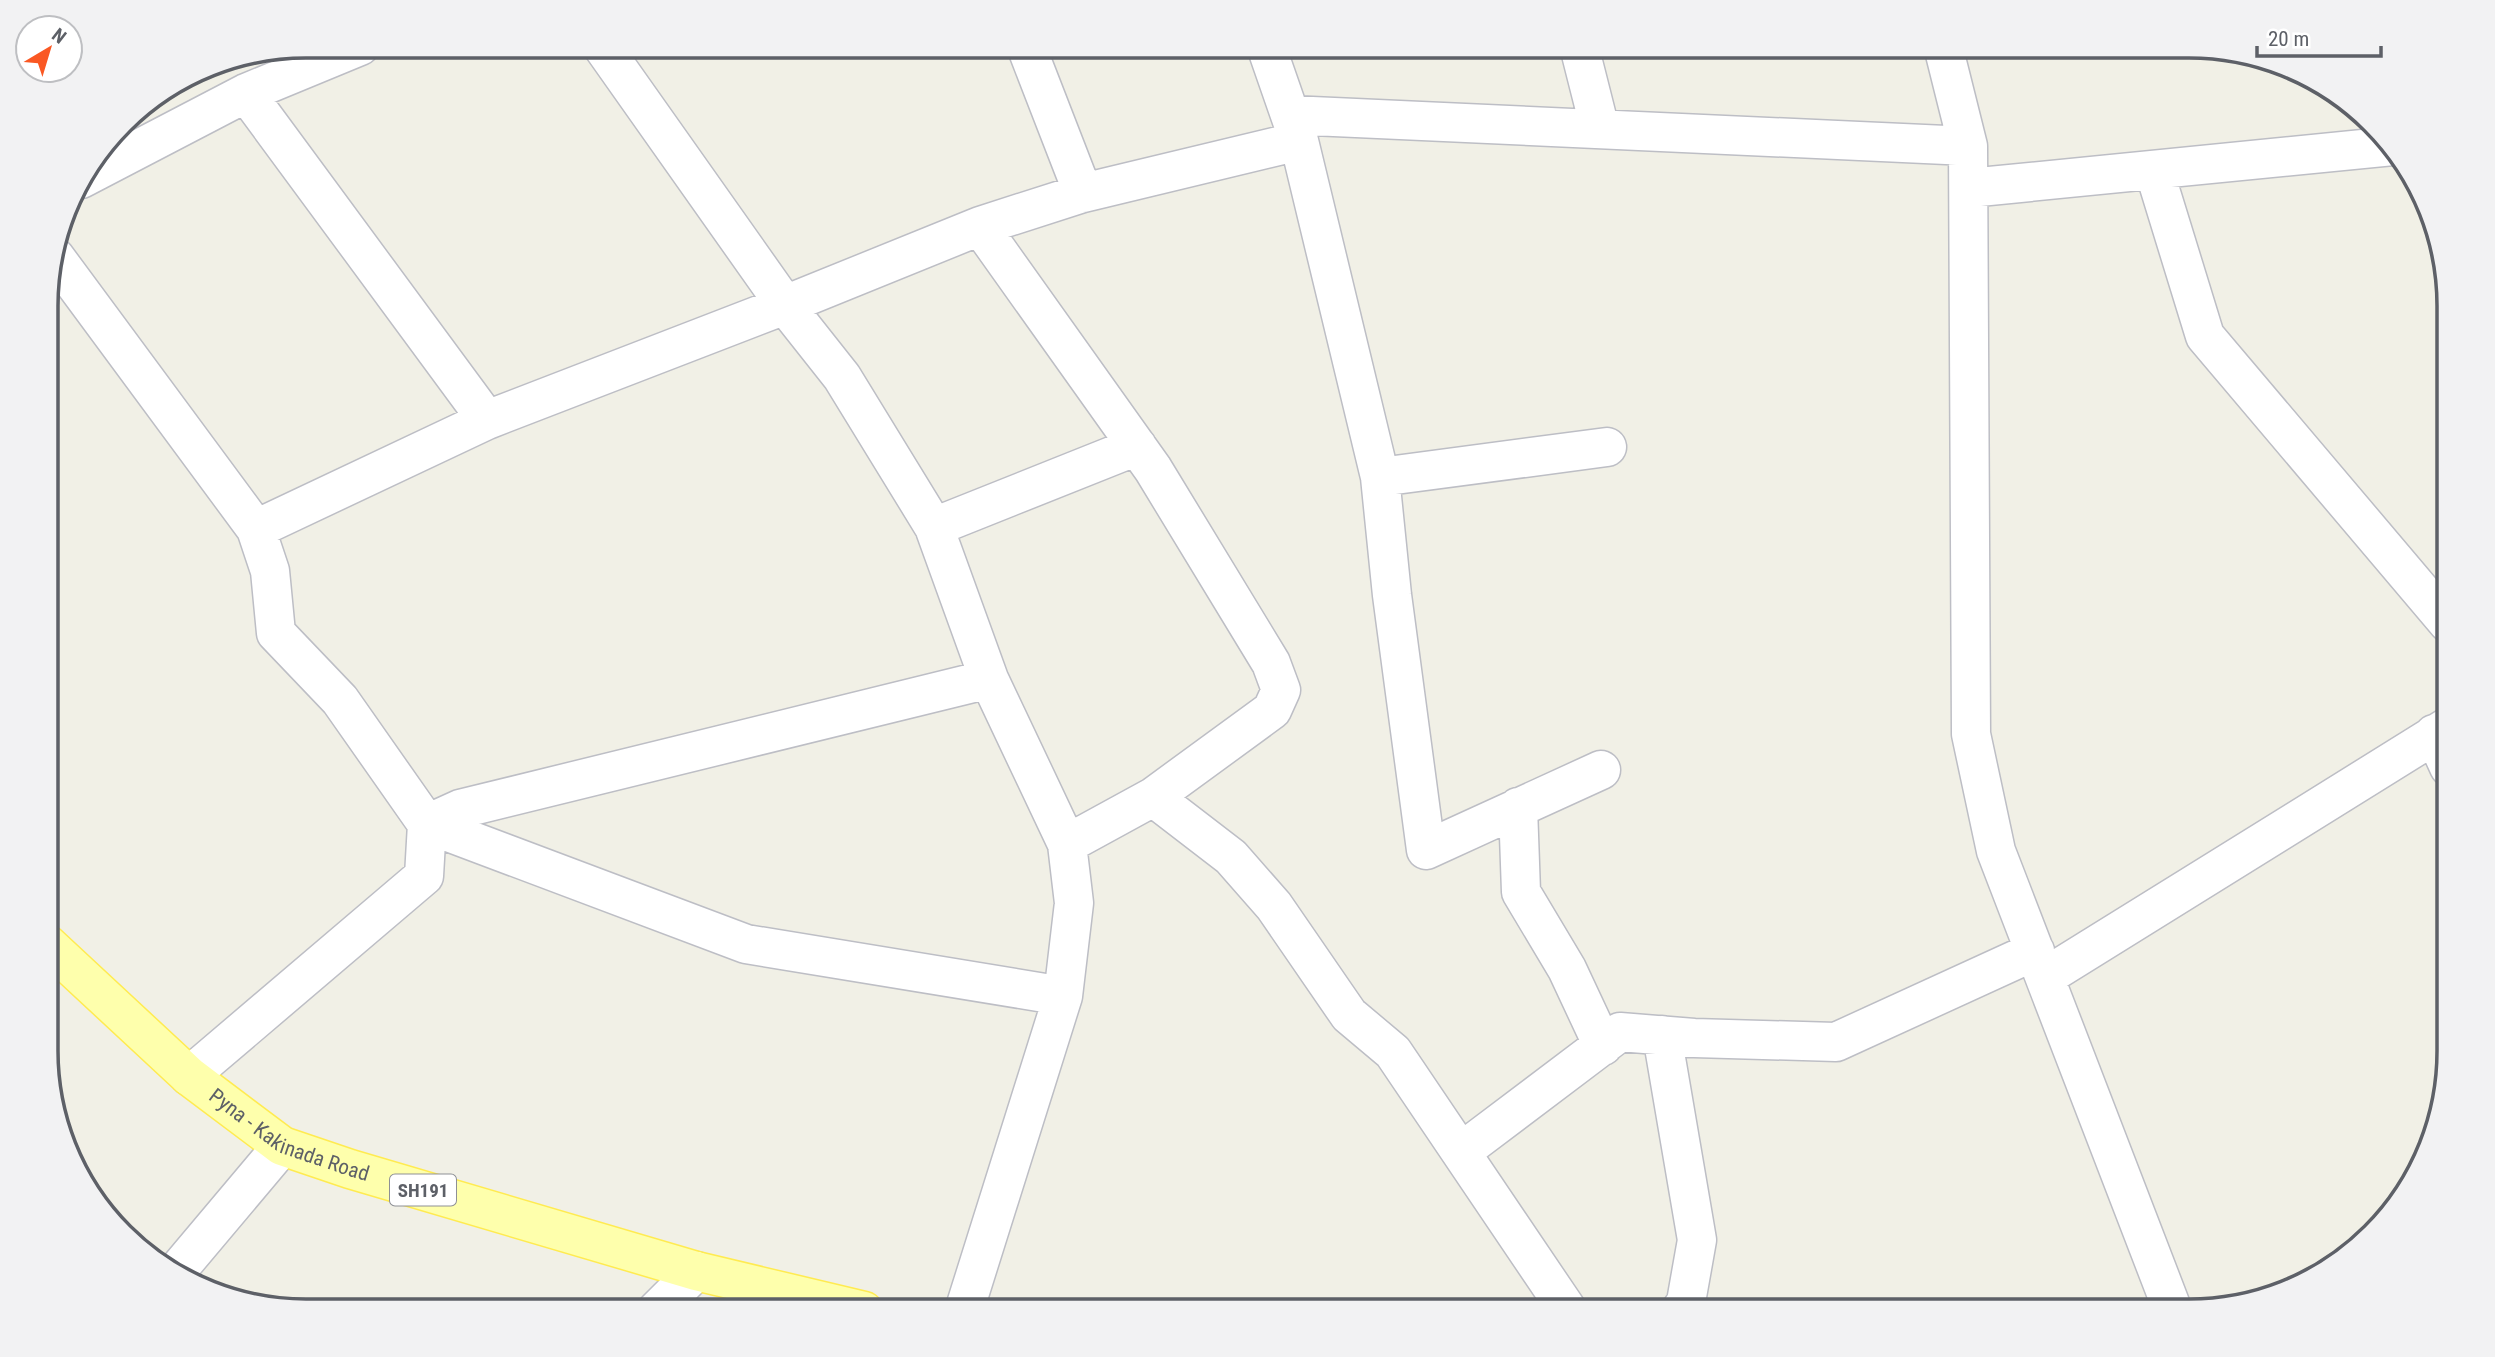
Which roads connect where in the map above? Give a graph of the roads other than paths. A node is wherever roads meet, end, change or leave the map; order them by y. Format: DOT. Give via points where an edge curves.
graph roads {
  1 [pos="331,58"];
  2 [pos="610,58"];
  3 [pos="1032,58"];
  4 [pos="1270,58"];
  5 [pos="1582,58"];
  6 [pos="1946,58"];
  7 [pos="246,93"];
  8 [pos="1294,128"];
  9 [pos="1600,129"];
  10 [pos="1968,146"];
  11 [pos="2380,147"];
  12 [pos="99,170"];
  13 [pos="2154,170"];
  14 [pos="1969,188"];
  15 [pos="1083,193"];
  16 [pos="980,226"];
  17 [pos="62,266"];
  18 [pos="785,305"];
  19 [pos="487,420"];
  20 [pos="1137,446"];
  21 [pos="1607,447"];
  22 [pos="1380,477"];
  23 [pos="934,527"];
  24 [pos="256,529"];
  25 [pos="2437,610"];
  26 [pos="989,679"];
  27 [pos="2437,746"];
  28 [pos="1601,769"];
  29 [pos="1153,797"];
  30 [pos="1518,807"];
  31 [pos="427,824"];
  32 [pos="1067,844"];
  33 [pos="58,954"];
  34 [pos="2040,964"];
  35 [pos="1063,996"];
  36 [pos="1662,1035"];
  37 [pos="1603,1046"];
  38 [pos="189,1076"];
  39 [pos="282,1146"];
  40 [pos="1461,1152"];
  41 [pos="181,1266"];
  42 [pos="696,1271"];
  43 [pos="668,1299"];
  44 [pos="814,1299"];
  45 [pos="968,1299"];
  46 [pos="1560,1299"];
  47 [pos="1687,1299"];
  48 [pos="2168,1299"];
  1 -- 7 [label="street"];
  2 -- 18 [label="street"];
  3 -- 15 [label="street"];
  4 -- 8 [label="street"];
  5 -- 9 [label="street"];
  6 -- 10 [label="street"];
  7 -- 12 [label="street"];
  7 -- 19 [label="street"];
  8 -- 9 [label="street"];
  8 -- 15 [label="street"];
  8 -- 22 [label="street"];
  9 -- 10 [label="street"];
  10 -- 14 [label="street"];
  11 -- 13 [label="street"];
  13 -- 14 [label="street"];
  13 -- 25 [label="street" via="2205,336"];
  14 -- 34 [label="street" via="1971,734 1996,851"];
  15 -- 16 [label="street"];
  16 -- 18 [label="street"];
  16 -- 20 [label="street"];
  17 -- 24 [label="street"];
  18 -- 19 [label="street"];
  18 -- 23 [label="street" via="842,377"];
  19 -- 24 [label="street"];
  20 -- 23 [label="street"];
  20 -- 29 [label="street" via="1271,663 1281,691 1272,710"];
  21 -- 22 [label="street"];
  22 -- 30 [label="street" via="1426,850"];
  23 -- 26 [label="street"];
  24 -- 31 [label="street" via="270,571 276,632 340,700"];
  26 -- 31 [label="street" via="460,809"];
  26 -- 32 [label="street"];
  27 -- 34 [label="street"];
  28 -- 30 [label="street"];
  29 -- 32 [label="street"];
  29 -- 40 [label="street" via="1231,857 1274,906 1349,1016 1392,1052"];
  30 -- 37 [label="street" via="1521,892 1567,969"];
  31 -- 35 [label="street" via="746,944"];
  31 -- 38 [label="street" via="424,876"];
  32 -- 35 [label="street" via="1074,903"];
  33 -- 38 [label="main road, Pyna - Kakinada Road / SH191"];
  34 -- 36 [label="street" via="1836,1042"];
  34 -- 48 [label="street"];
  35 -- 45 [label="street"];
  36 -- 37 [label="street" via="1620,1032"];
  36 -- 47 [label="street" via="1697,1240"];
  37 -- 40 [label="street"];
  38 -- 39 [label="main road, Pyna - Kakinada Road / SH191"];
  39 -- 41 [label="street"];
  39 -- 42 [label="main road, Pyna - Kakinada Road / SH191"];
  40 -- 46 [label="street"];
  42 -- 43 [label="street"];
  42 -- 44 [label="main road, Pyna - Kakinada Road / SH191"];
}
